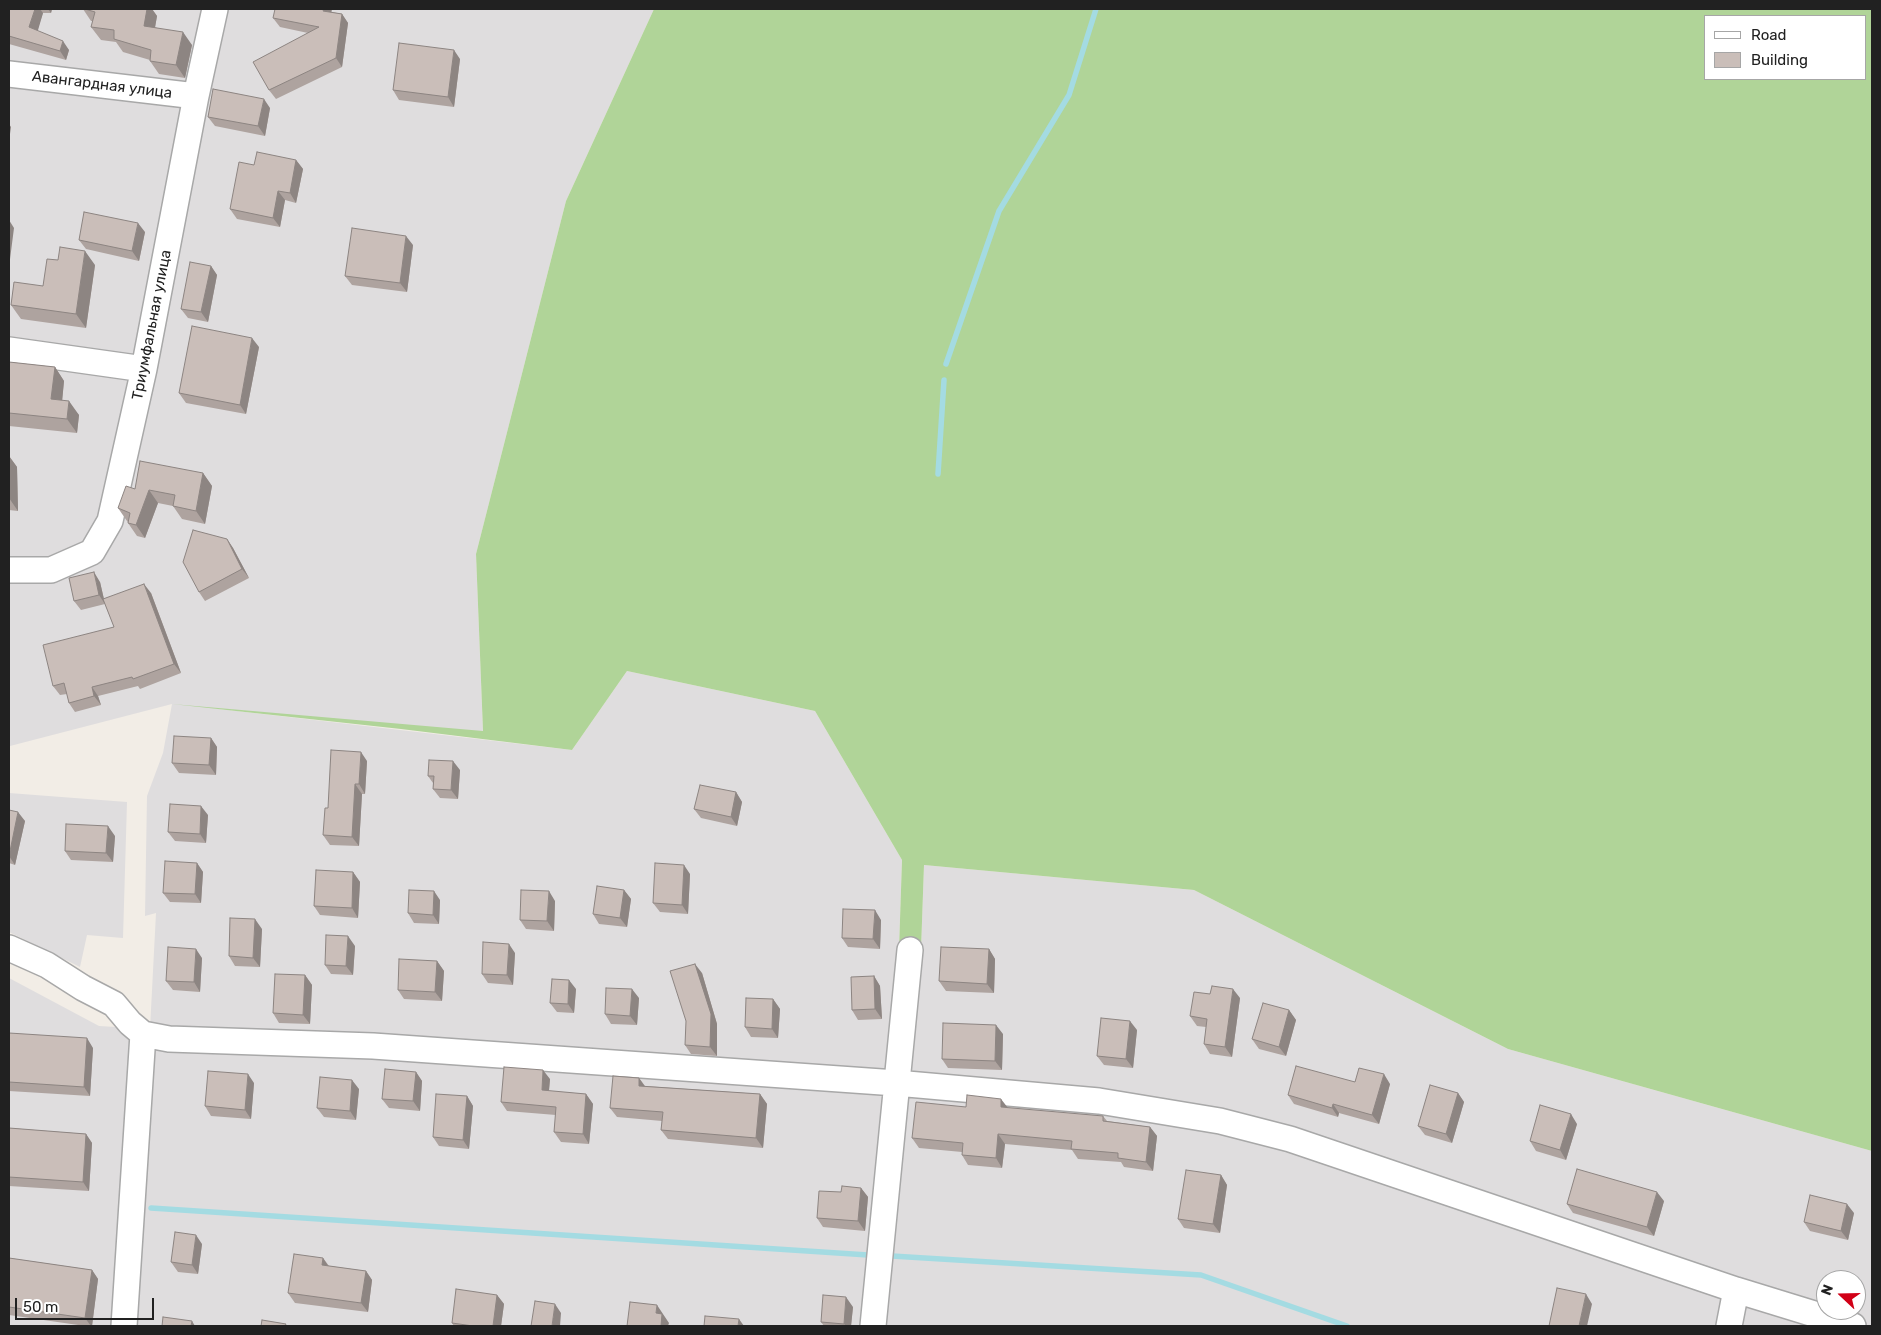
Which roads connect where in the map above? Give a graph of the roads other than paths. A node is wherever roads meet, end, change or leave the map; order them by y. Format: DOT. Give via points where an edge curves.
graph roads {
  1 [pos="215,9"];
  2 [pos="9,74"];
  3 [pos="196,96"];
  4 [pos="9,350"];
  5 [pos="144,369"];
  6 [pos="9,570"];
  7 [pos="9,948"];
  8 [pos="910,950"];
  9 [pos="143,1034"];
  10 [pos="896,1083"];
  11 [pos="1736,1290"];
  12 [pos="124,1326"];
  13 [pos="872,1326"];
  14 [pos="1729,1326"];
  15 [pos="1853,1326"];
  1 -- 3 [label="street, Триумфальная улица"];
  2 -- 3 [label="street, Авангардная улица"];
  3 -- 5 [label="street, Триумфальная улица"];
  4 -- 5 [label="street"];
  5 -- 6 [label="street, Триумфальная улица" via="110,521 92,552 51,570"];
  7 -- 9 [label="street" via="114,1004"];
  8 -- 10 [label="street"];
  9 -- 10 [label="street" via="169,1039 373,1046"];
  9 -- 12 [label="street"];
  10 -- 11 [label="street" via="1099,1101 1220,1121 1290,1139"];
  10 -- 13 [label="street"];
  11 -- 14 [label="street"];
  11 -- 15 [label="street"];
}
